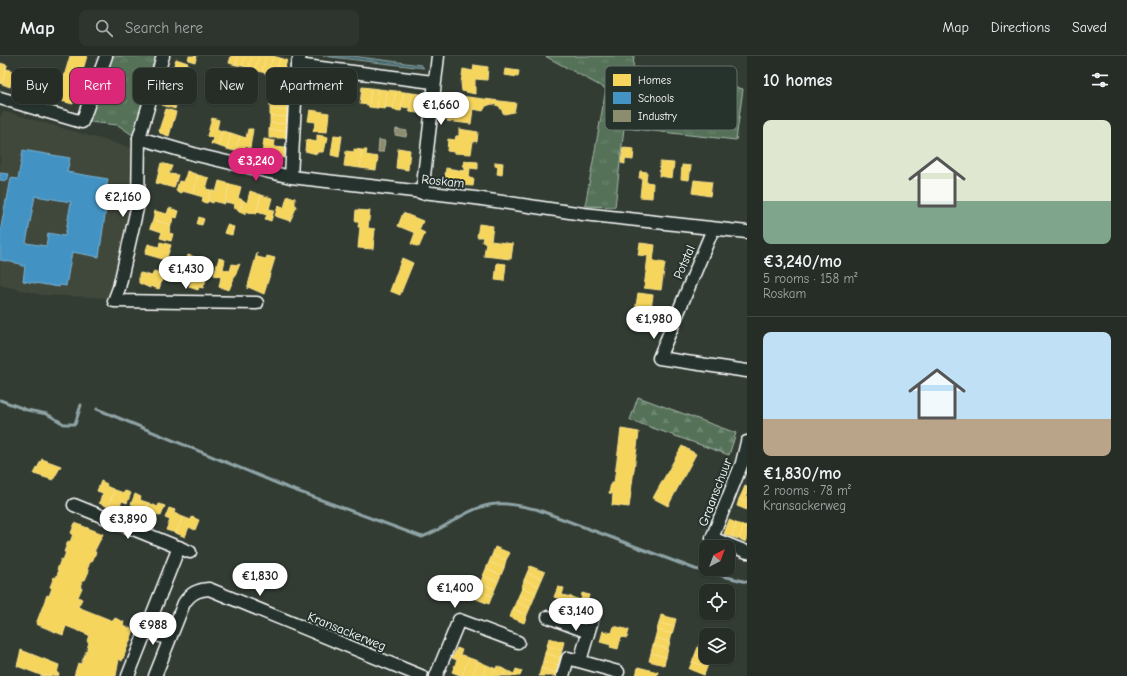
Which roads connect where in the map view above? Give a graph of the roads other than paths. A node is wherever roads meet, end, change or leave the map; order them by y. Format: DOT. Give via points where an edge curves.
graph roads {
  1 [pos="106,56"];
  2 [pos="163,56"];
  3 [pos="438,56"];
  4 [pos="298,61"];
  5 [pos="433,82"];
  6 [pos="0,98"];
  7 [pos="139,138"];
  8 [pos="292,177"];
  9 [pos="422,193"];
  10 [pos="713,229"];
  11 [pos="747,232"];
  12 [pos="257,303"];
  13 [pos="747,371"];
  14 [pos="747,442"];
  15 [pos="74,505"];
  16 [pos="747,552"];
  17 [pos="595,610"];
  18 [pos="548,617"];
  19 [pos="146,630"];
  20 [pos="588,632"];
  21 [pos="169,639"];
  22 [pos="518,642"];
  23 [pos="580,662"];
  24 [pos="618,672"];
  25 [pos="128,676"];
  26 [pos="155,676"];
  27 [pos="420,676"];
  28 [pos="436,676"];
  29 [pos="563,676"];
  1 -- 6 [label="street" via="82,122"];
  2 -- 7 [label="street"];
  3 -- 5 [label="street"];
  4 -- 5 [label="street"];
  4 -- 8 [label="street"];
  5 -- 9 [label="street"];
  7 -- 8 [label="street, Roskam" via="197,155"];
  7 -- 12 [label="street" via="138,204 114,301"];
  8 -- 9 [label="street, Roskam"];
  9 -- 10 [label="street, Roskam"];
  10 -- 11 [label="street, Roskam"];
  10 -- 13 [label="street, Potstal" via="659,358"];
  14 -- 16 [label="street, Graanschuur" via="742,463 712,538"];
  15 -- 19 [label="street" via="185,549"];
  17 -- 20 [label="street"];
  18 -- 20 [label="street"];
  19 -- 21 [label="street"];
  19 -- 25 [label="street"];
  20 -- 23 [label="street"];
  21 -- 26 [label="street, Kransackerweg"];
  21 -- 27 [label="street, Kransackerweg" via="190,595 199,590 209,589"];
  22 -- 28 [label="street" via="459,620"];
  23 -- 24 [label="street"];
  23 -- 29 [label="street" via="568,658"];
}
